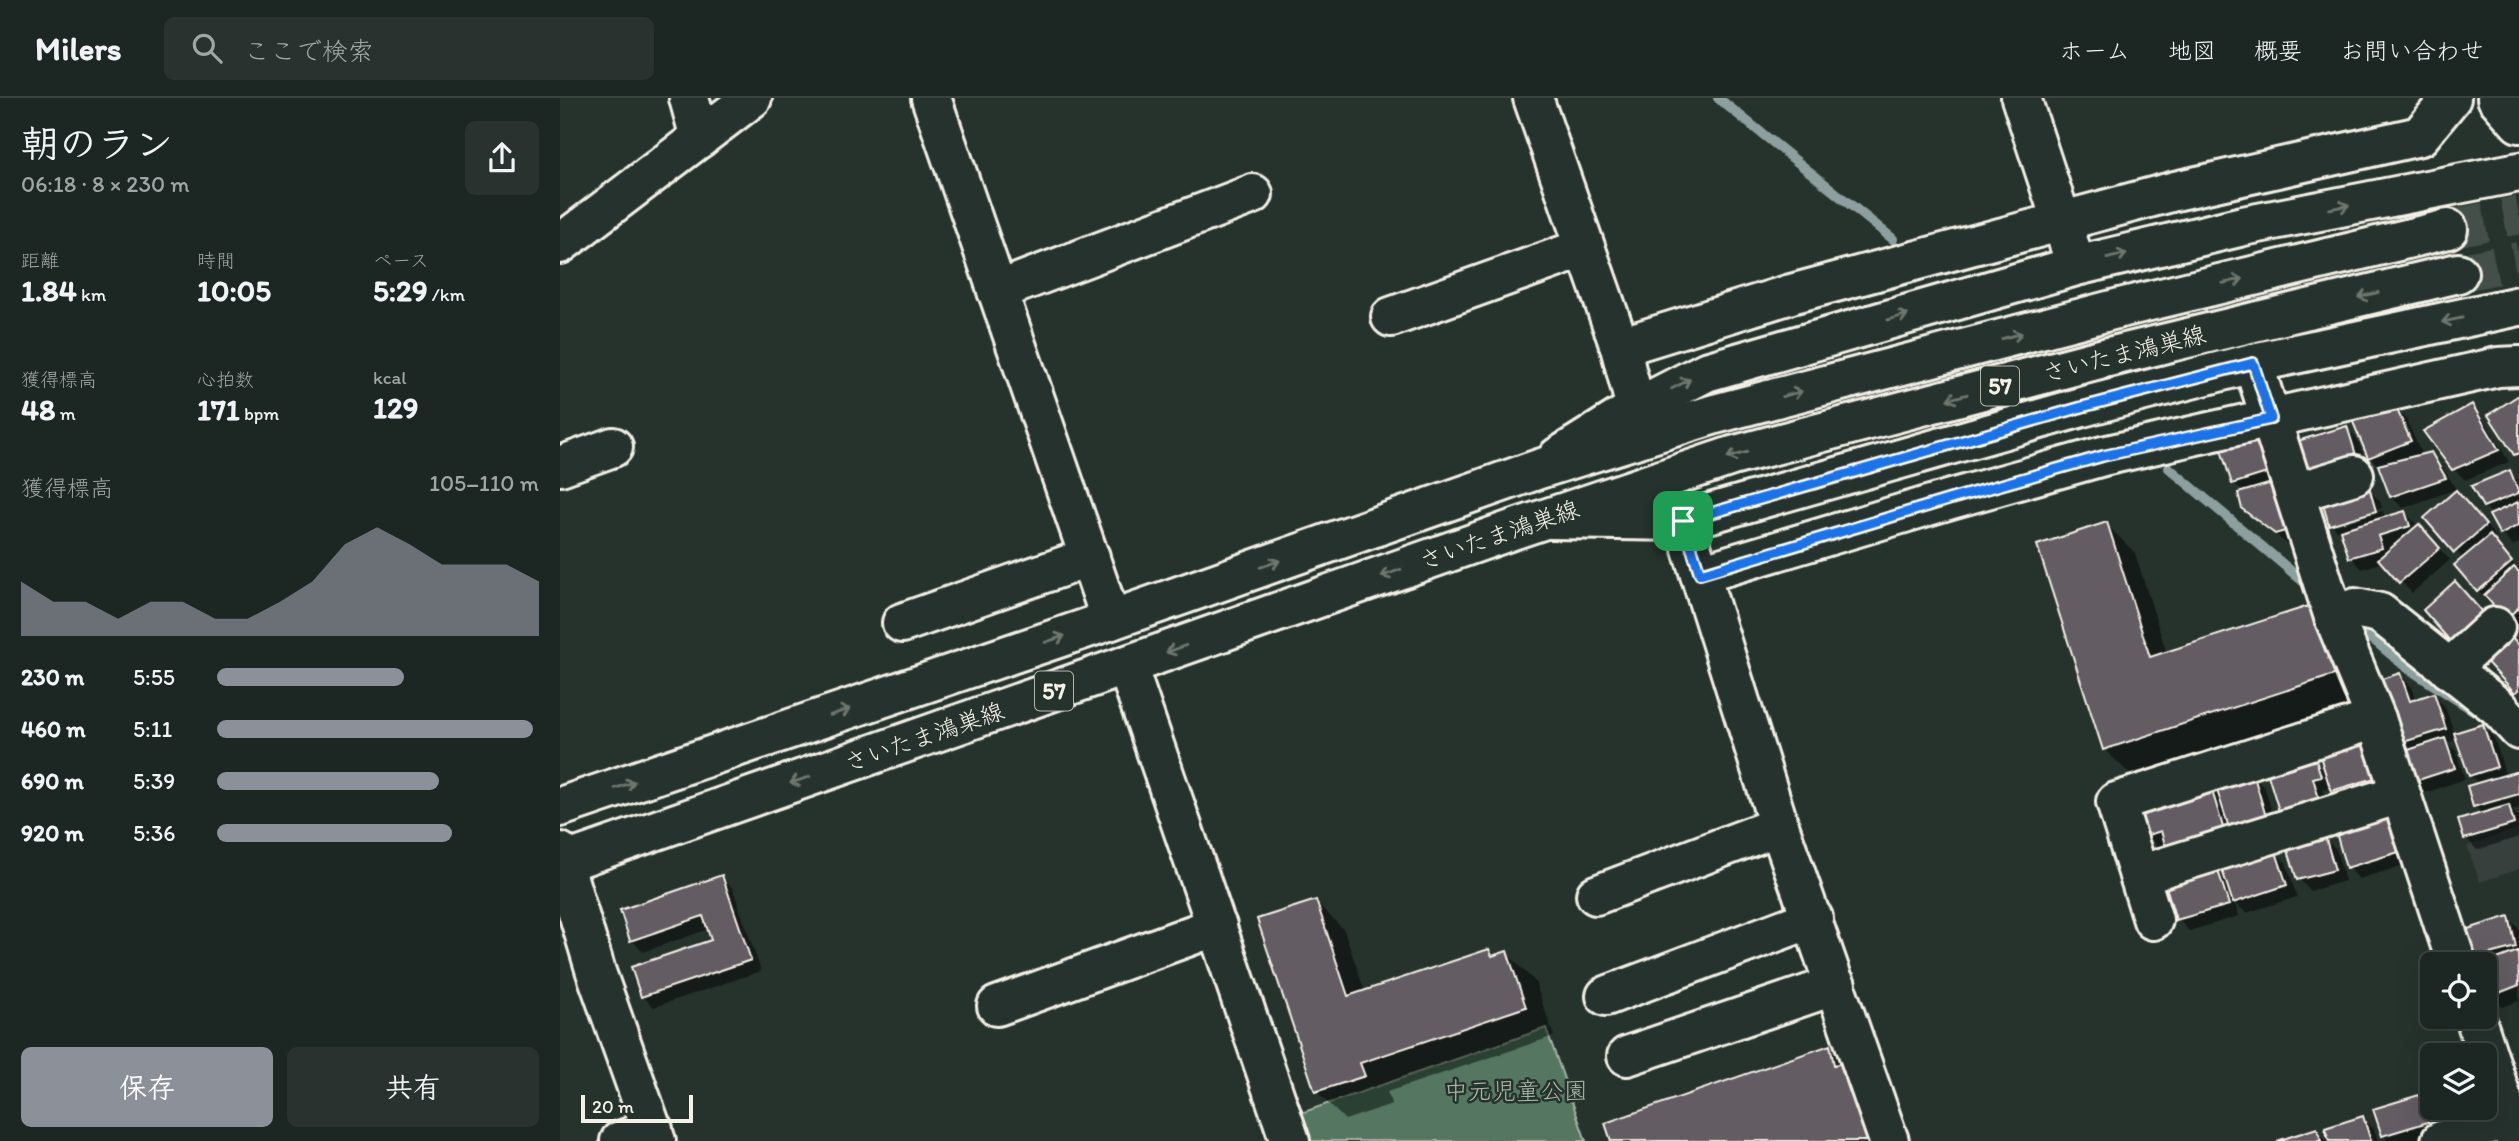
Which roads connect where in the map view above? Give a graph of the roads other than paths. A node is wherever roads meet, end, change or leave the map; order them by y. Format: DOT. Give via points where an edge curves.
graph roads {
  1 [pos="689,98"];
  2 [pos="752,98"];
  3 [pos="931,98"];
  4 [pos="1533,98"];
  5 [pos="2021,98"];
  6 [pos="2451,98"];
  7 [pos="2497,98"];
  8 [pos="2519,123"];
  9 [pos="700,138"];
  10 [pos="2519,172"];
  11 [pos="1253,194"];
  12 [pos="2062,222"];
  13 [pos="2448,229"];
  14 [pos="560,244"];
  15 [pos="1584,248"];
  16 [pos="2076,266"];
  17 [pos="2458,273"];
  18 [pos="998,291"];
  19 [pos="2519,306"];
  20 [pos="1391,317"];
  21 [pos="1620,347"];
  22 [pos="2253,363"];
  23 [pos="2519,366"];
  24 [pos="1636,408"];
  25 [pos="2271,419"];
  26 [pos="613,447"];
  27 [pos="560,467"];
  28 [pos="1539,469"];
  29 [pos="2354,475"];
  30 [pos="2295,493"];
  31 [pos="1548,519"];
  32 [pos="1683,521"];
  33 [pos="1090,557"];
  34 [pos="1700,574"];
  35 [pos="2334,617"];
  36 [pos="1111,620"];
  37 [pos="902,623"];
  38 [pos="2495,627"];
  39 [pos="1127,666"];
  40 [pos="2449,668"];
  41 [pos="2376,719"];
  42 [pos="2519,730"];
  43 [pos="2400,794"];
  44 [pos="560,807"];
  45 [pos="1779,826"];
  46 [pos="561,859"];
  47 [pos="2139,875"];
  48 [pos="1596,895"];
  49 [pos="1813,918"];
  50 [pos="2153,920"];
  51 [pos="1217,926"];
  52 [pos="2453,952"];
  53 [pos="1836,985"];
  54 [pos="1606,996"];
  55 [pos="997,1006"];
  56 [pos="2480,1029"];
  57 [pos="1627,1056"];
  58 [pos="2511,1111"];
  59 [pos="643,1137"];
  60 [pos="1290,1141"];
  61 [pos="1889,1141"];
  62 [pos="2441,1141"];
  1 -- 9 [label="street"];
  2 -- 9 [label="street"];
  3 -- 18 [label="street"];
  4 -- 15 [label="street"];
  5 -- 12 [label="street"];
  6 -- 12 [label="street" via="2420,136 2175,191"];
  7 -- 8 [label="street"];
  9 -- 14 [label="street"];
  16 -- 10 [label="street, one-way" via="2243,226"];
  11 -- 18 [label="street"];
  12 -- 16 [label="street"];
  12 -- 21 [label="street" via="1791,294"];
  28 -- 13 [label="street, さいたま鴻巣線 / 57, one-way" via="1715,414 2120,308"];
  15 -- 20 [label="street"];
  15 -- 21 [label="street"];
  24 -- 16 [label="street, one-way" via="1706,372"];
  17 -- 31 [label="street, さいたま鴻巣線 / 57, one-way" via="2100,359 1732,456"];
  18 -- 33 [label="street"];
  19 -- 22 [label="street, one-way"];
  21 -- 24 [label="street"];
  22 -- 25 [label="street"];
  22 -- 32 [label="street"];
  23 -- 25 [label="street"];
  24 -- 28 [label="street"];
  25 -- 30 [label="street"];
  25 -- 34 [label="street" via="2103,456"];
  26 -- 27 [label="street"];
  36 -- 28 [label="street, さいたま鴻巣線 / 57, one-way"];
  29 -- 30 [label="street"];
  30 -- 35 [label="street"];
  31 -- 32 [label="street"];
  31 -- 39 [label="street, さいたま鴻巣線 / 57, one-way"];
  32 -- 34 [label="street"];
  33 -- 36 [label="street"];
  33 -- 37 [label="street"];
  34 -- 45 [label="street"];
  35 -- 40 [label="street" via="2355,608 2380,613"];
  35 -- 41 [label="street"];
  44 -- 36 [label="street, さいたま鴻巣線 / 57, one-way"];
  38 -- 40 [label="street"];
  39 -- 46 [label="street, さいたま鴻巣線 / 57, one-way"];
  39 -- 51 [label="street"];
  40 -- 42 [label="street"];
  41 -- 43 [label="street"];
  41 -- 47 [label="street" via="2116,802"];
  43 -- 47 [label="street"];
  43 -- 52 [label="street"];
  45 -- 48 [label="street"];
  45 -- 49 [label="street"];
  46 -- 59 [label="street"];
  47 -- 50 [label="street"];
  49 -- 53 [label="street"];
  49 -- 54 [label="street"];
  51 -- 55 [label="street"];
  51 -- 60 [label="street"];
  53 -- 57 [label="street"];
  53 -- 61 [label="street"];
  56 -- 58 [label="street"];
  58 -- 62 [label="street"];
}
